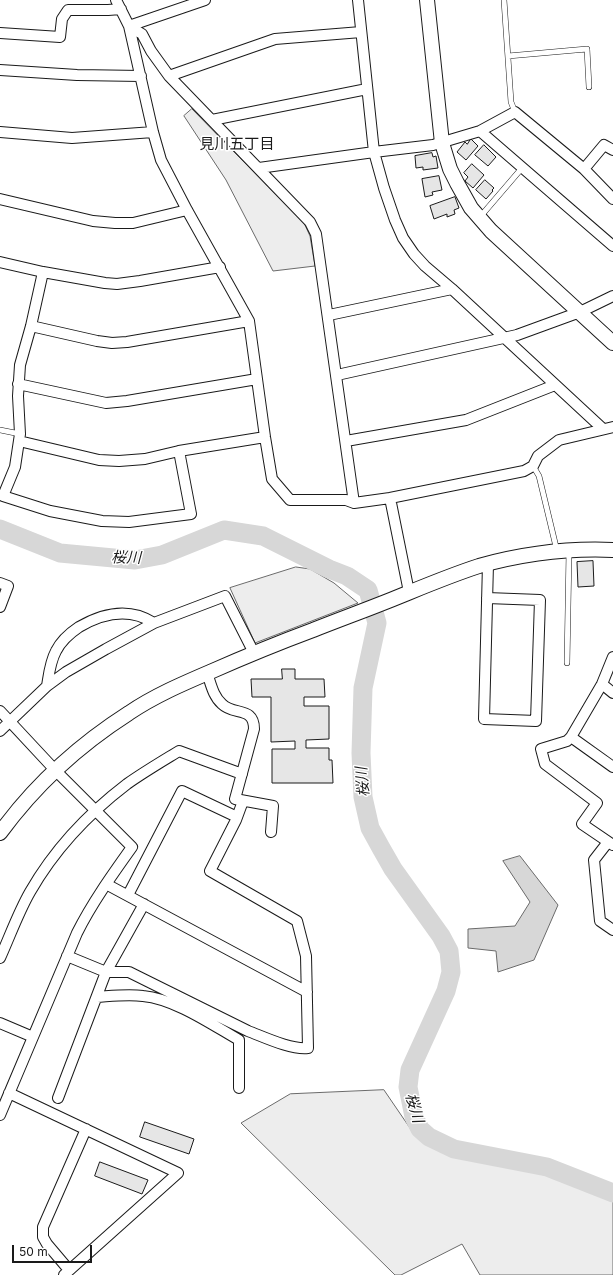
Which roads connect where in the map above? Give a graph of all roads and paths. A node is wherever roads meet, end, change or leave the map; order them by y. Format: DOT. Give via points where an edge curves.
graph roads {
  1 [pos="205,0"];
  2 [pos="358,0"];
  3 [pos="427,0"];
  4 [pos="504,0"];
  5 [pos="119,4"];
  6 [pos="129,26"];
  7 [pos="362,32"];
  8 [pos="0,33"];
  9 [pos="508,56"];
  10 [pos="0,70"];
  11 [pos="140,76"];
  12 [pos="169,76"];
  13 [pos="589,87"];
  14 [pos="367,89"];
  15 [pos="515,112"];
  16 [pos="212,120"];
  17 [pos="480,131"];
  18 [pos="0,132"];
  19 [pos="153,132"];
  20 [pos="442,143"];
  21 [pos="613,150"];
  22 [pos="374,152"];
  23 [pos="259,168"];
  24 [pos="522,168"];
  25 [pos="584,169"];
  26 [pos="613,198"];
  27 [pos="0,199"];
  28 [pos="187,210"];
  29 [pos="479,218"];
  30 [pos="613,246"];
  31 [pos="0,262"];
  32 [pos="220,267"];
  33 [pos="43,272"];
  34 [pos="452,288"];
  35 [pos="613,296"];
  36 [pos="580,312"];
  37 [pos="329,315"];
  38 [pos="249,321"];
  39 [pos="32,326"];
  40 [pos="505,338"];
  41 [pos="613,343"];
  42 [pos="337,375"];
  43 [pos="257,379"];
  44 [pos="18,384"];
  45 [pos="555,385"];
  46 [pos="613,427"];
  47 [pos="602,429"];
  48 [pos="0,430"];
  49 [pos="265,437"];
  50 [pos="19,438"];
  51 [pos="346,441"];
  52 [pos="179,451"];
  53 [pos="533,466"];
  54 [pos="390,498"];
  55 [pos="354,503"];
  56 [pos="613,550"];
  57 [pos="563,551"];
  58 [pos="488,564"];
  59 [pos="0,583"];
  60 [pos="408,592"];
  61 [pos="487,598"];
  62 [pos="0,607"];
  63 [pos="154,623"];
  64 [pos="254,653"];
  65 [pos="613,657"];
  66 [pos="568,662"];
  67 [pos="207,673"];
  68 [pos="602,684"];
  69 [pos="47,686"];
  70 [pos="613,693"];
  71 [pos="0,711"];
  72 [pos="10,721"];
  73 [pos="0,731"];
  74 [pos="571,736"];
  75 [pos="613,767"];
  76 [pos="55,770"];
  77 [pos="242,774"];
  78 [pos="244,801"];
  79 [pos="96,811"];
  80 [pos="237,817"];
  81 [pos="271,832"];
  82 [pos="0,833"];
  83 [pos="610,843"];
  84 [pos="106,884"];
  85 [pos="128,895"];
  86 [pos="144,904"];
  87 [pos="613,930"];
  88 [pos="67,956"];
  89 [pos="0,958"];
  90 [pos="106,972"];
  91 [pos="307,992"];
  92 [pos="97,997"];
  93 [pos="0,1024"];
  94 [pos="33,1037"];
  95 [pos="239,1088"];
  96 [pos="9,1093"];
  97 [pos="58,1098"];
  98 [pos="0,1115"];
  99 [pos="86,1129"];
  100 [pos="66,1272"];
  1 -- 6 [label="street"];
  2 -- 7 [label="street"];
  3 -- 20 [label="street"];
  4 -- 9 [label="lane"];
  5 -- 6 [label="street"];
  5 -- 8 [label="street" via="108,10 68,10 62,19 60,37"];
  6 -- 11 [label="street"];
  6 -- 12 [label="street" via="142,34"];
  7 -- 12 [label="street" via="275,39"];
  7 -- 14 [label="street"];
  9 -- 13 [label="lane" via="587,49"];
  9 -- 15 [label="lane" via="511,102"];
  10 -- 11 [label="street"];
  11 -- 19 [label="street"];
  12 -- 16 [label="street"];
  14 -- 16 [label="street"];
  14 -- 22 [label="street"];
  15 -- 17 [label="street"];
  15 -- 25 [label="street"];
  16 -- 23 [label="street"];
  17 -- 20 [label="street"];
  17 -- 24 [label="street"];
  18 -- 19 [label="street" via="72,138"];
  19 -- 28 [label="street" via="161,160"];
  20 -- 22 [label="street"];
  20 -- 29 [label="street" via="456,184"];
  21 -- 25 [label="street" via="604,145"];
  22 -- 23 [label="street"];
  22 -- 34 [label="street" via="386,195 403,238 425,266"];
  23 -- 37 [label="street" via="310,222 316,234"];
  24 -- 29 [label="lane"];
  24 -- 30 [label="street"];
  25 -- 26 [label="street"];
  27 -- 28 [label="street" via="114,223 133,223"];
  28 -- 32 [label="street"];
  29 -- 36 [label="street"];
  31 -- 33 [label="street"];
  32 -- 33 [label="street" via="117,284"];
  32 -- 38 [label="street"];
  33 -- 39 [label="street"];
  34 -- 37 [label="street"];
  34 -- 40 [label="street"];
  35 -- 36 [label="street"];
  36 -- 40 [label="street"];
  36 -- 41 [label="street"];
  37 -- 42 [label="street"];
  38 -- 39 [label="street" via="112,343 97,342"];
  38 -- 43 [label="street"];
  39 -- 44 [label="street" via="20,365"];
  40 -- 42 [label="street"];
  40 -- 45 [label="street"];
  42 -- 51 [label="street"];
  43 -- 44 [label="street" via="106,403"];
  43 -- 49 [label="street"];
  44 -- 50 [label="street"];
  45 -- 47 [label="street"];
  45 -- 51 [label="street" via="466,420"];
  46 -- 47 [label="street"];
  47 -- 53 [label="street" via="559,440 538,456"];
  48 -- 50 [label="lane"];
  49 -- 52 [label="street"];
  49 -- 55 [label="street" via="272,479 290,500 346,500"];
  50 -- 52 [label="street" via="98,460 145,459"];
  50 -- 52 [label="street" via="15,467 3,496 50,511 102,521 129,522 191,514"];
  51 -- 55 [label="street"];
  53 -- 54 [label="street" via="524,471"];
  53 -- 57 [label="lane" via="539,476"];
  54 -- 55 [label="street"];
  54 -- 60 [label="street"];
  56 -- 57 [label="street"];
  57 -- 58 [label="street"];
  57 -- 66 [label="lane"];
  58 -- 60 [label="street"];
  58 -- 61 [label="street"];
  59 -- 62 [label="street" via="8,586"];
  60 -- 64 [label="street"];
  61 -- 61 [label="street" via="484,719 536,721 540,600"];
  63 -- 64 [label="street" via="225,596"];
  63 -- 69 [label="street" via="66,672"];
  63 -- 69 [label="street" via="146,618 122,614 104,615 69,633 56,650 50,665"];
  64 -- 67 [label="street"];
  65 -- 68 [label="street"];
  67 -- 76 [label="street" via="156,696 130,712"];
  67 -- 77 [label="street" via="215,696 223,705 247,713 254,722"];
  68 -- 70 [label="street"];
  68 -- 74 [label="street"];
  69 -- 72 [label="street"];
  71 -- 72 [label="street"];
  72 -- 73 [label="street"];
  72 -- 76 [label="street"];
  74 -- 75 [label="street"];
  74 -- 83 [label="street" via="567,741 541,749 545,764 597,803 582,824"];
  76 -- 79 [label="street"];
  76 -- 82 [label="street" via="30,795"];
  77 -- 78 [label="street" via="235,799"];
  77 -- 79 [label="street" via="179,751 127,784"];
  78 -- 80 [label="street"];
  78 -- 81 [label="street" via="273,806"];
  79 -- 84 [label="street" via="132,847"];
  79 -- 89 [label="street" via="54,855 40,876 24,904"];
  80 -- 85 [label="street" via="182,792"];
  80 -- 91 [label="street" via="210,871 297,921 306,956"];
  83 -- 87 [label="street" via="594,860 600,921"];
  84 -- 85 [label="street"];
  84 -- 88 [label="street" via="87,914"];
  85 -- 86 [label="street"];
  86 -- 90 [label="street"];
  86 -- 91 [label="street"];
  88 -- 90 [label="street"];
  88 -- 94 [label="street"];
  90 -- 91 [label="street" via="129,972 248,1031 304,1048 308,1048"];
  90 -- 92 [label="street"];
  92 -- 95 [label="street" via="144,996 162,1000 178,1006 239,1040"];
  92 -- 97 [label="street"];
  93 -- 94 [label="street"];
  94 -- 96 [label="street"];
  96 -- 98 [label="street"];
  96 -- 99 [label="street"];
  99 -- 100 [label="street" via="43,1227 43,1237"];
  99 -- 100 [label="street" via="178,1173"];
}
